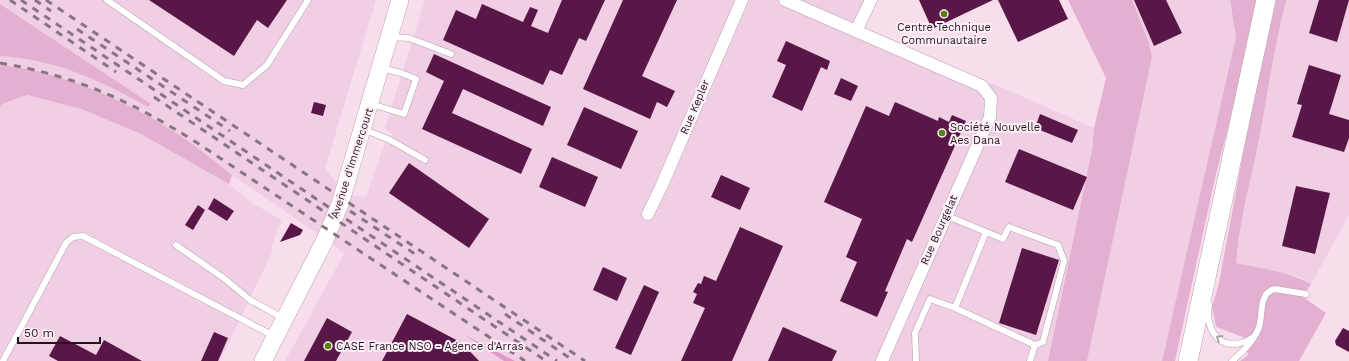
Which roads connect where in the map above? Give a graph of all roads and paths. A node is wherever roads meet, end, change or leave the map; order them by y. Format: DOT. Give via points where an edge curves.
graph roads {
  1 [pos="107,0"];
  2 [pos="308,0"];
  3 [pos="400,0"];
  4 [pos="742,0"];
  5 [pos="785,0"];
  6 [pos="871,0"];
  7 [pos="1266,0"];
  8 [pos="856,31"];
  9 [pos="390,37"];
  10 [pos="451,54"];
  11 [pos="381,68"];
  12 [pos="370,104"];
  13 [pos="363,129"];
  14 [pos="425,160"];
  15 [pos="648,214"];
  16 [pos="946,215"];
  17 [pos="986,232"];
  18 [pos="176,245"];
  19 [pos="1306,294"];
  20 [pos="1211,298"];
  21 [pos="955,308"];
  22 [pos="285,318"];
  23 [pos="1255,336"];
  24 [pos="276,337"];
  25 [pos="1035,345"];
  26 [pos="3,361"];
  27 [pos="263,361"];
  28 [pos="882,361"];
  29 [pos="916,361"];
  30 [pos="1030,361"];
  31 [pos="1188,361"];
  32 [pos="1232,361"];
  1 -- 2 [label="lane" via="224,81 243,85 267,66"];
  3 -- 9 [label="main road, Avenue d'Immercourt"];
  4 -- 15 [label="street, Rue Kepler"];
  5 -- 8 [label="street"];
  6 -- 8 [label="street"];
  7 -- 31 [label="main road" via="1208,281"];
  8 -- 16 [label="street, Rue Bourgelat" via="982,86 991,98 990,117"];
  9 -- 10 [label="lane" via="409,38"];
  9 -- 11 [label="main road, Avenue d'Immercourt"];
  11 -- 12 [label="main road, Avenue d'Immercourt"];
  11 -- 12 [label="lane" via="416,79 404,114"];
  12 -- 13 [label="main road, Avenue d'Immercourt"];
  13 -- 14 [label="lane" via="390,140"];
  13 -- 22 [label="main road, Avenue d'Immercourt" via="336,213"];
  16 -- 17 [label="lane"];
  16 -- 28 [label="street, Rue Bourgelat"];
  17 -- 21 [label="lane"];
  17 -- 25 [label="lane" via="1003,239 1009,227 1058,245 1064,261 1043,342"];
  18 -- 22 [label="lane" via="250,300"];
  19 -- 23 [label="lane" via="1271,290 1263,302 1259,328"];
  23 -- 20 [label="lane, one-way" via="1246,342 1231,344 1218,339 1211,332 1208,322"];
  21 -- 25 [label="lane"];
  21 -- 29 [label="lane" via="930,299 915,333"];
  22 -- 24 [label="main road, Avenue d'Immercourt"];
  23 -- 32 [label="lane"];
  24 -- 26 [label="lane" via="83,236 73,237 66,244"];
  24 -- 27 [label="main road, Avenue d'Immercourt"];
  25 -- 30 [label="lane"];
}
